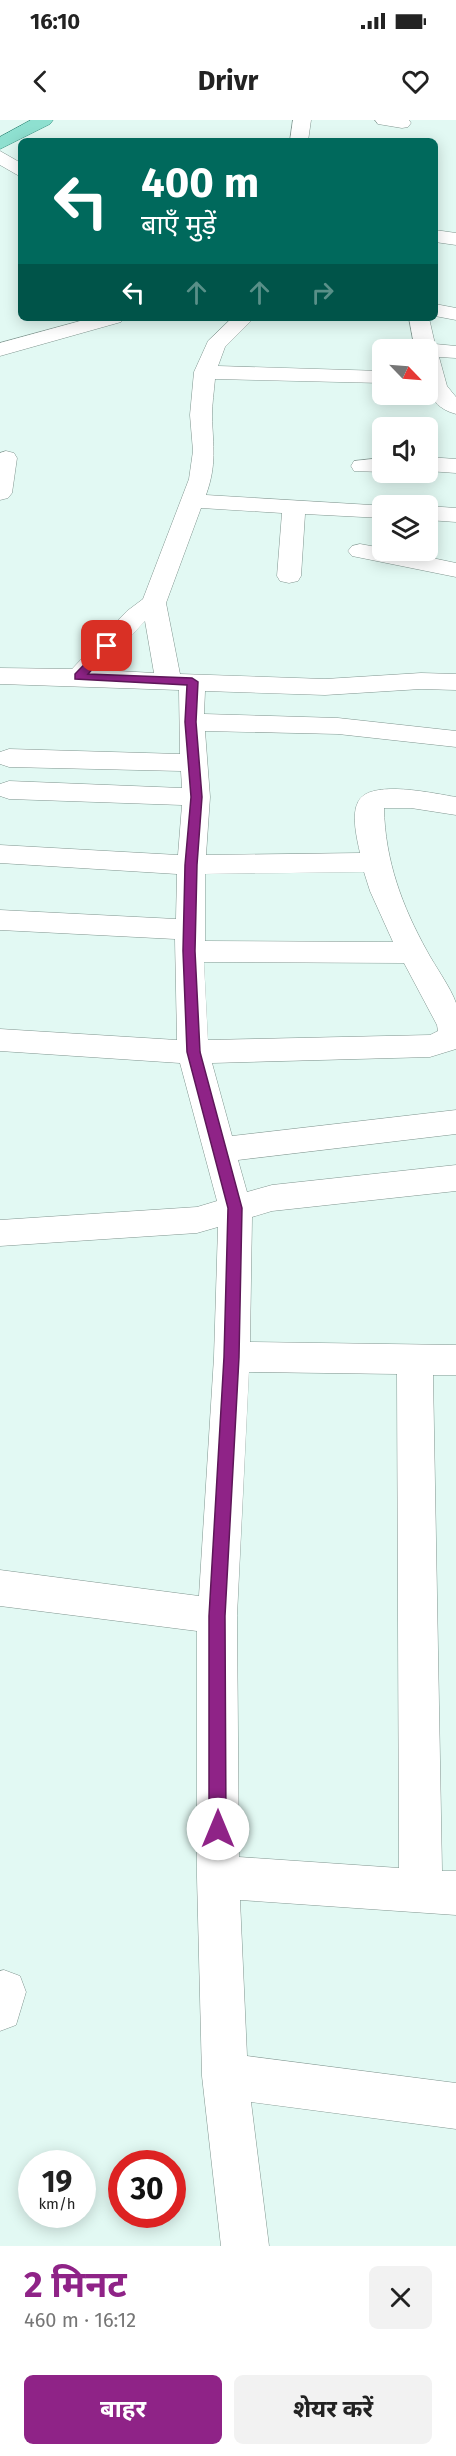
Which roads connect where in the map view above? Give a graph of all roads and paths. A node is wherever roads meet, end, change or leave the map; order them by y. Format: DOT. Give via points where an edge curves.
graph roads {
  1 [pos="44,120"];
  2 [pos="302,120"];
  3 [pos="299,138"];
  4 [pos="0,144"];
  5 [pos="0,157"];
  6 [pos="18,169"];
  7 [pos="438,236"];
  8 [pos="456,239"];
  9 [pos="438,311"];
  10 [pos="456,314"];
  11 [pos="241,321"];
  12 [pos="420,321"];
  13 [pos="83,322"];
  14 [pos="424,339"];
  15 [pos="0,350"];
  16 [pos="438,351"];
  17 [pos="456,352"];
  18 [pos="204,372"];
  19 [pos="372,377"];
  20 [pos="438,387"];
  21 [pos="456,407"];
  22 [pos="6,458"];
  23 [pos="438,465"];
  24 [pos="456,466"];
  25 [pos="0,493"];
  26 [pos="192,501"];
  27 [pos="294,508"];
  28 [pos="372,511"];
  29 [pos="438,514"];
  30 [pos="456,515"];
  31 [pos="360,551"];
  32 [pos="456,570"];
  33 [pos="289,576"];
  34 [pos="154,603"];
  35 [pos="0,676"];
  36 [pos="79,677"];
  37 [pos="180,681"];
  38 [pos="456,682"];
  39 [pos="191,722"];
  40 [pos="456,739"];
  41 [pos="9,758"];
  42 [pos="195,762"];
  43 [pos="9,789"];
  44 [pos="196,797"];
  45 [pos="456,806"];
  46 [pos="0,854"];
  47 [pos="375,862"];
  48 [pos="191,865"];
  49 [pos="0,920"];
  50 [pos="190,940"];
  51 [pos="413,953"];
  52 [pos="0,1040"];
  53 [pos="194,1052"];
  54 [pos="456,1122"];
  55 [pos="220,1150"];
  56 [pos="456,1178"];
  57 [pos="235,1208"];
  58 [pos="0,1233"];
  59 [pos="232,1357"];
  60 [pos="416,1359"];
  61 [pos="456,1360"];
  62 [pos="0,1588"];
  63 [pos="217,1616"];
  64 [pos="218,1877"];
  65 [pos="439,1892"];
  66 [pos="225,2076"];
  67 [pos="456,2106"];
  68 [pos="245,2246"];
  1 -- 4 [label="main road"];
  2 -- 3 [label="street"];
  5 -- 6 [label="street"];
  7 -- 8 [label="street"];
  9 -- 10 [label="street"];
  11 -- 18 [label="street" via="215,345"];
  12 -- 14 [label="street"];
  13 -- 15 [label="street"];
  16 -- 17 [label="street"];
  18 -- 19 [label="street"];
  18 -- 26 [label="street" via="204,452"];
  20 -- 21 [label="street" via="445,400"];
  22 -- 25 [label="street"];
  23 -- 24 [label="street"];
  26 -- 27 [label="street"];
  26 -- 34 [label="street"];
  27 -- 28 [label="street"];
  27 -- 33 [label="street"];
  29 -- 30 [label="street"];
  31 -- 32 [label="street"];
  34 -- 36 [label="street" via="136,616"];
  34 -- 37 [label="street"];
  35 -- 36 [label="street"];
  36 -- 37 [label="street"];
  37 -- 38 [label="street" via="325,687"];
  37 -- 39 [label="street"];
  39 -- 40 [label="street" via="338,726"];
  39 -- 42 [label="street"];
  41 -- 42 [label="street"];
  42 -- 44 [label="street"];
  43 -- 44 [label="street"];
  44 -- 48 [label="street"];
  45 -- 47 [label="street" via="376,798 370,804 369,824"];
  46 -- 48 [label="street"];
  47 -- 48 [label="street"];
  47 -- 51 [label="street"];
  48 -- 50 [label="street"];
  49 -- 50 [label="street"];
  50 -- 51 [label="street"];
  50 -- 53 [label="street"];
  51 -- 53 [label="street" via="452,1024 452,1037 444,1043"];
  52 -- 53 [label="street"];
  53 -- 55 [label="street"];
  54 -- 55 [label="street"];
  55 -- 57 [label="street"];
  56 -- 57 [label="street" via="272,1198"];
  57 -- 58 [label="street" via="196,1220"];
  57 -- 59 [label="street"];
  59 -- 60 [label="street"];
  59 -- 63 [label="street"];
  60 -- 61 [label="street"];
  60 -- 65 [label="street"];
  62 -- 63 [label="street"];
  63 -- 64 [label="street"];
  64 -- 65 [label="street"];
  64 -- 66 [label="street"];
  66 -- 67 [label="street"];
  66 -- 68 [label="street"];
}
